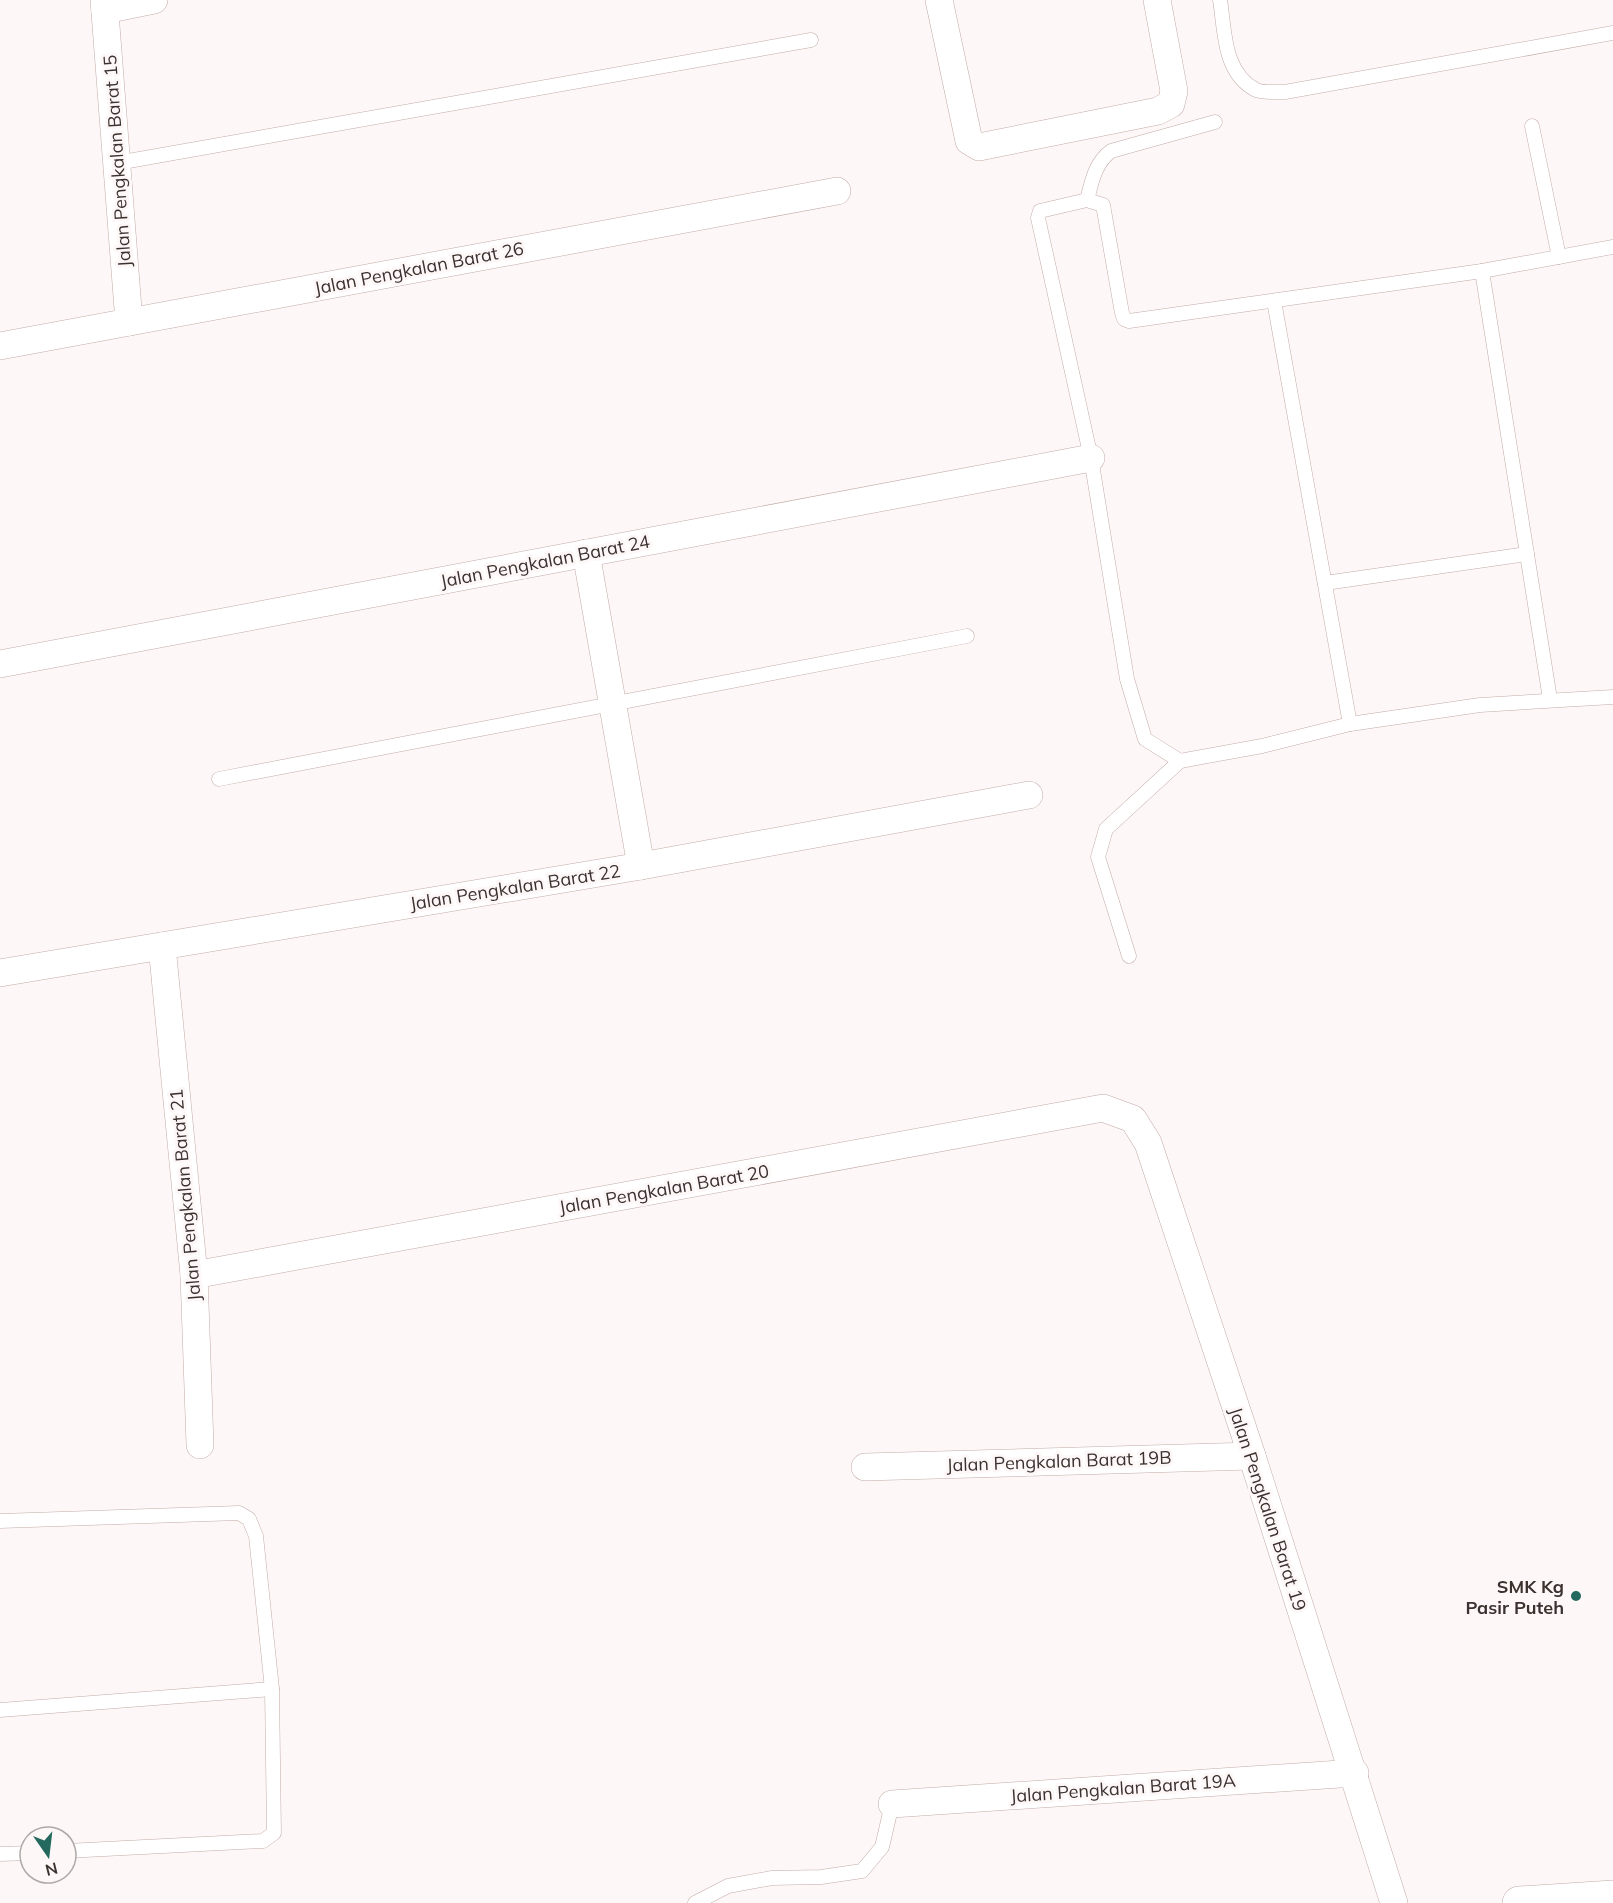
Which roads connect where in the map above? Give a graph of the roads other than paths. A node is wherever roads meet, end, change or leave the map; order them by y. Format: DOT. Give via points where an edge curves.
graph roads {
  1 [pos="154,0"];
  2 [pos="939,0"];
  3 [pos="1156,0"];
  4 [pos="1221,0"];
  5 [pos="105,5"];
  6 [pos="1613,33"];
  7 [pos="811,40"];
  8 [pos="1215,122"];
  9 [pos="1532,126"];
  10 [pos="117,163"];
  11 [pos="837,191"];
  12 [pos="1086,200"];
  13 [pos="1613,247"];
  14 [pos="1559,257"];
  15 [pos="1482,271"];
  16 [pos="1274,301"];
  17 [pos="129,322"];
  18 [pos="0,346"];
  19 [pos="1091,458"];
  20 [pos="586,553"];
  21 [pos="1527,554"];
  22 [pos="1325,583"];
  23 [pos="967,636"];
  24 [pos="0,664"];
  25 [pos="1613,697"];
  26 [pos="1550,699"];
  27 [pos="613,706"];
  28 [pos="1350,724"];
  29 [pos="1180,761"];
  30 [pos="219,779"];
  31 [pos="1029,795"];
  32 [pos="641,866"];
  33 [pos="162,946"];
  34 [pos="1129,956"];
  35 [pos="0,973"];
  36 [pos="1133,1119"];
  37 [pos="194,1275"];
  38 [pos="200,1445"];
  39 [pos="1252,1456"];
  40 [pos="866,1467"];
  41 [pos="0,1521"];
  42 [pos="272,1689"];
  43 [pos="0,1710"];
  44 [pos="1355,1773"];
  45 [pos="892,1803"];
  46 [pos="78,1850"];
  47 [pos="18,1853"];
  48 [pos="0,1854"];
  49 [pos="1613,1897"];
  50 [pos="695,1903"];
  51 [pos="1394,1903"];
  52 [pos="1519,1903"];
  1 -- 5 [label="street"];
  2 -- 3 [label="street" via="963,121 969,141 979,147 1158,111 1171,104 1173,91"];
  4 -- 6 [label="lane" via="1230,62 1238,74 1257,90 1285,93"];
  5 -- 10 [label="street, Jalan Pengkalan Barat 15"];
  7 -- 10 [label="lane"];
  8 -- 12 [label="lane" via="1111,151 1096,167"];
  9 -- 14 [label="lane"];
  10 -- 17 [label="street, Jalan Pengkalan Barat 15"];
  11 -- 17 [label="street, Jalan Pengkalan Barat 26"];
  12 -- 16 [label="lane" via="1103,205 1124,319 1138,321"];
  12 -- 19 [label="lane" via="1040,212 1038,218"];
  13 -- 14 [label="lane"];
  14 -- 15 [label="lane"];
  15 -- 16 [label="lane"];
  15 -- 21 [label="lane"];
  16 -- 22 [label="lane"];
  17 -- 18 [label="street, Jalan Pengkalan Barat 26"];
  19 -- 20 [label="street, Jalan Pengkalan Barat 24"];
  19 -- 29 [label="lane" via="1127,679 1145,740"];
  20 -- 24 [label="street, Jalan Pengkalan Barat 24"];
  20 -- 27 [label="street"];
  21 -- 22 [label="lane"];
  21 -- 26 [label="lane"];
  22 -- 28 [label="lane"];
  23 -- 27 [label="lane"];
  25 -- 26 [label="lane"];
  26 -- 28 [label="lane"];
  27 -- 30 [label="lane"];
  27 -- 32 [label="street"];
  28 -- 29 [label="lane"];
  29 -- 34 [label="lane" via="1106,829 1101,843 1098,857"];
  31 -- 32 [label="street, Jalan Pengkalan Barat 22"];
  32 -- 33 [label="street, Jalan Pengkalan Barat 22"];
  33 -- 35 [label="street, Jalan Pengkalan Barat 22"];
  33 -- 37 [label="street, Jalan Pengkalan Barat 21"];
  36 -- 37 [label="street, Jalan Pengkalan Barat 20" via="1103,1108"];
  36 -- 39 [label="street, Jalan Pengkalan Barat 19" via="1148,1143"];
  37 -- 38 [label="street, Jalan Pengkalan Barat 21"];
  39 -- 40 [label="street, Jalan Pengkalan Barat 19B"];
  39 -- 44 [label="street, Jalan Pengkalan Barat 19"];
  41 -- 42 [label="lane" via="239,1513 249,1519 256,1536"];
  42 -- 43 [label="lane"];
  42 -- 46 [label="lane" via="274,1833 263,1841"];
  44 -- 45 [label="street, Jalan Pengkalan Barat 19A"];
  44 -- 51 [label="street, Jalan Pengkalan Barat 19"];
  45 -- 50 [label="lane" via="882,1847 862,1871 772,1878 728,1886"];
  47 -- 48 [label="lane"];
  49 -- 52 [label="street"];
}
